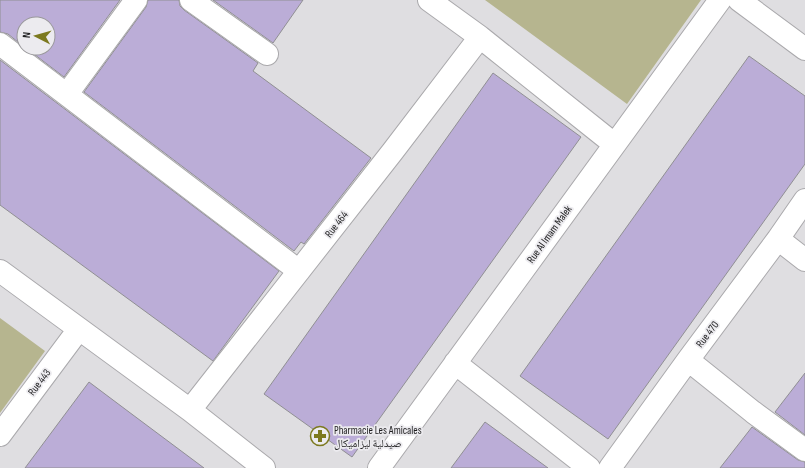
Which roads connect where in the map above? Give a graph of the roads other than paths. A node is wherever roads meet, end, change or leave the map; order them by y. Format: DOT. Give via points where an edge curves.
graph roads {
  1 [pos="136,0"];
  2 [pos="190,0"];
  3 [pos="429,0"];
  4 [pos="720,0"];
  5 [pos="739,0"];
  6 [pos="480,37"];
  7 [pos="0,44"];
  8 [pos="805,49"];
  9 [pos="267,54"];
  10 [pos="67,94"];
  11 [pos="614,144"];
  12 [pos="805,200"];
  13 [pos="778,239"];
  14 [pos="805,260"];
  15 [pos="0,271"];
  16 [pos="299,271"];
  17 [pos="79,329"];
  18 [pos="688,360"];
  19 [pos="455,363"];
  20 [pos="190,410"];
  21 [pos="0,435"];
  22 [pos="805,450"];
  23 [pos="262,468"];
  24 [pos="379,468"];
  25 [pos="589,468"];
  26 [pos="610,468"];
  1 -- 10 [label="street"];
  2 -- 9 [label="street"];
  3 -- 6 [label="street"];
  4 -- 11 [label="street, Rue Al Imam Malek"];
  5 -- 8 [label="street"];
  6 -- 11 [label="street"];
  6 -- 16 [label="street, Rue 464"];
  7 -- 10 [label="street"];
  10 -- 16 [label="street"];
  11 -- 19 [label="street, Rue Al Imam Malek"];
  12 -- 13 [label="street, Rue 470"];
  13 -- 14 [label="street"];
  13 -- 18 [label="street, Rue 470"];
  15 -- 17 [label="street"];
  16 -- 20 [label="street, Rue 464"];
  17 -- 20 [label="street"];
  17 -- 21 [label="street, Rue 443"];
  18 -- 22 [label="street"];
  18 -- 26 [label="street, Rue 470"];
  19 -- 24 [label="street, Rue Al Imam Malek"];
  19 -- 25 [label="street"];
  20 -- 23 [label="street"];
}
